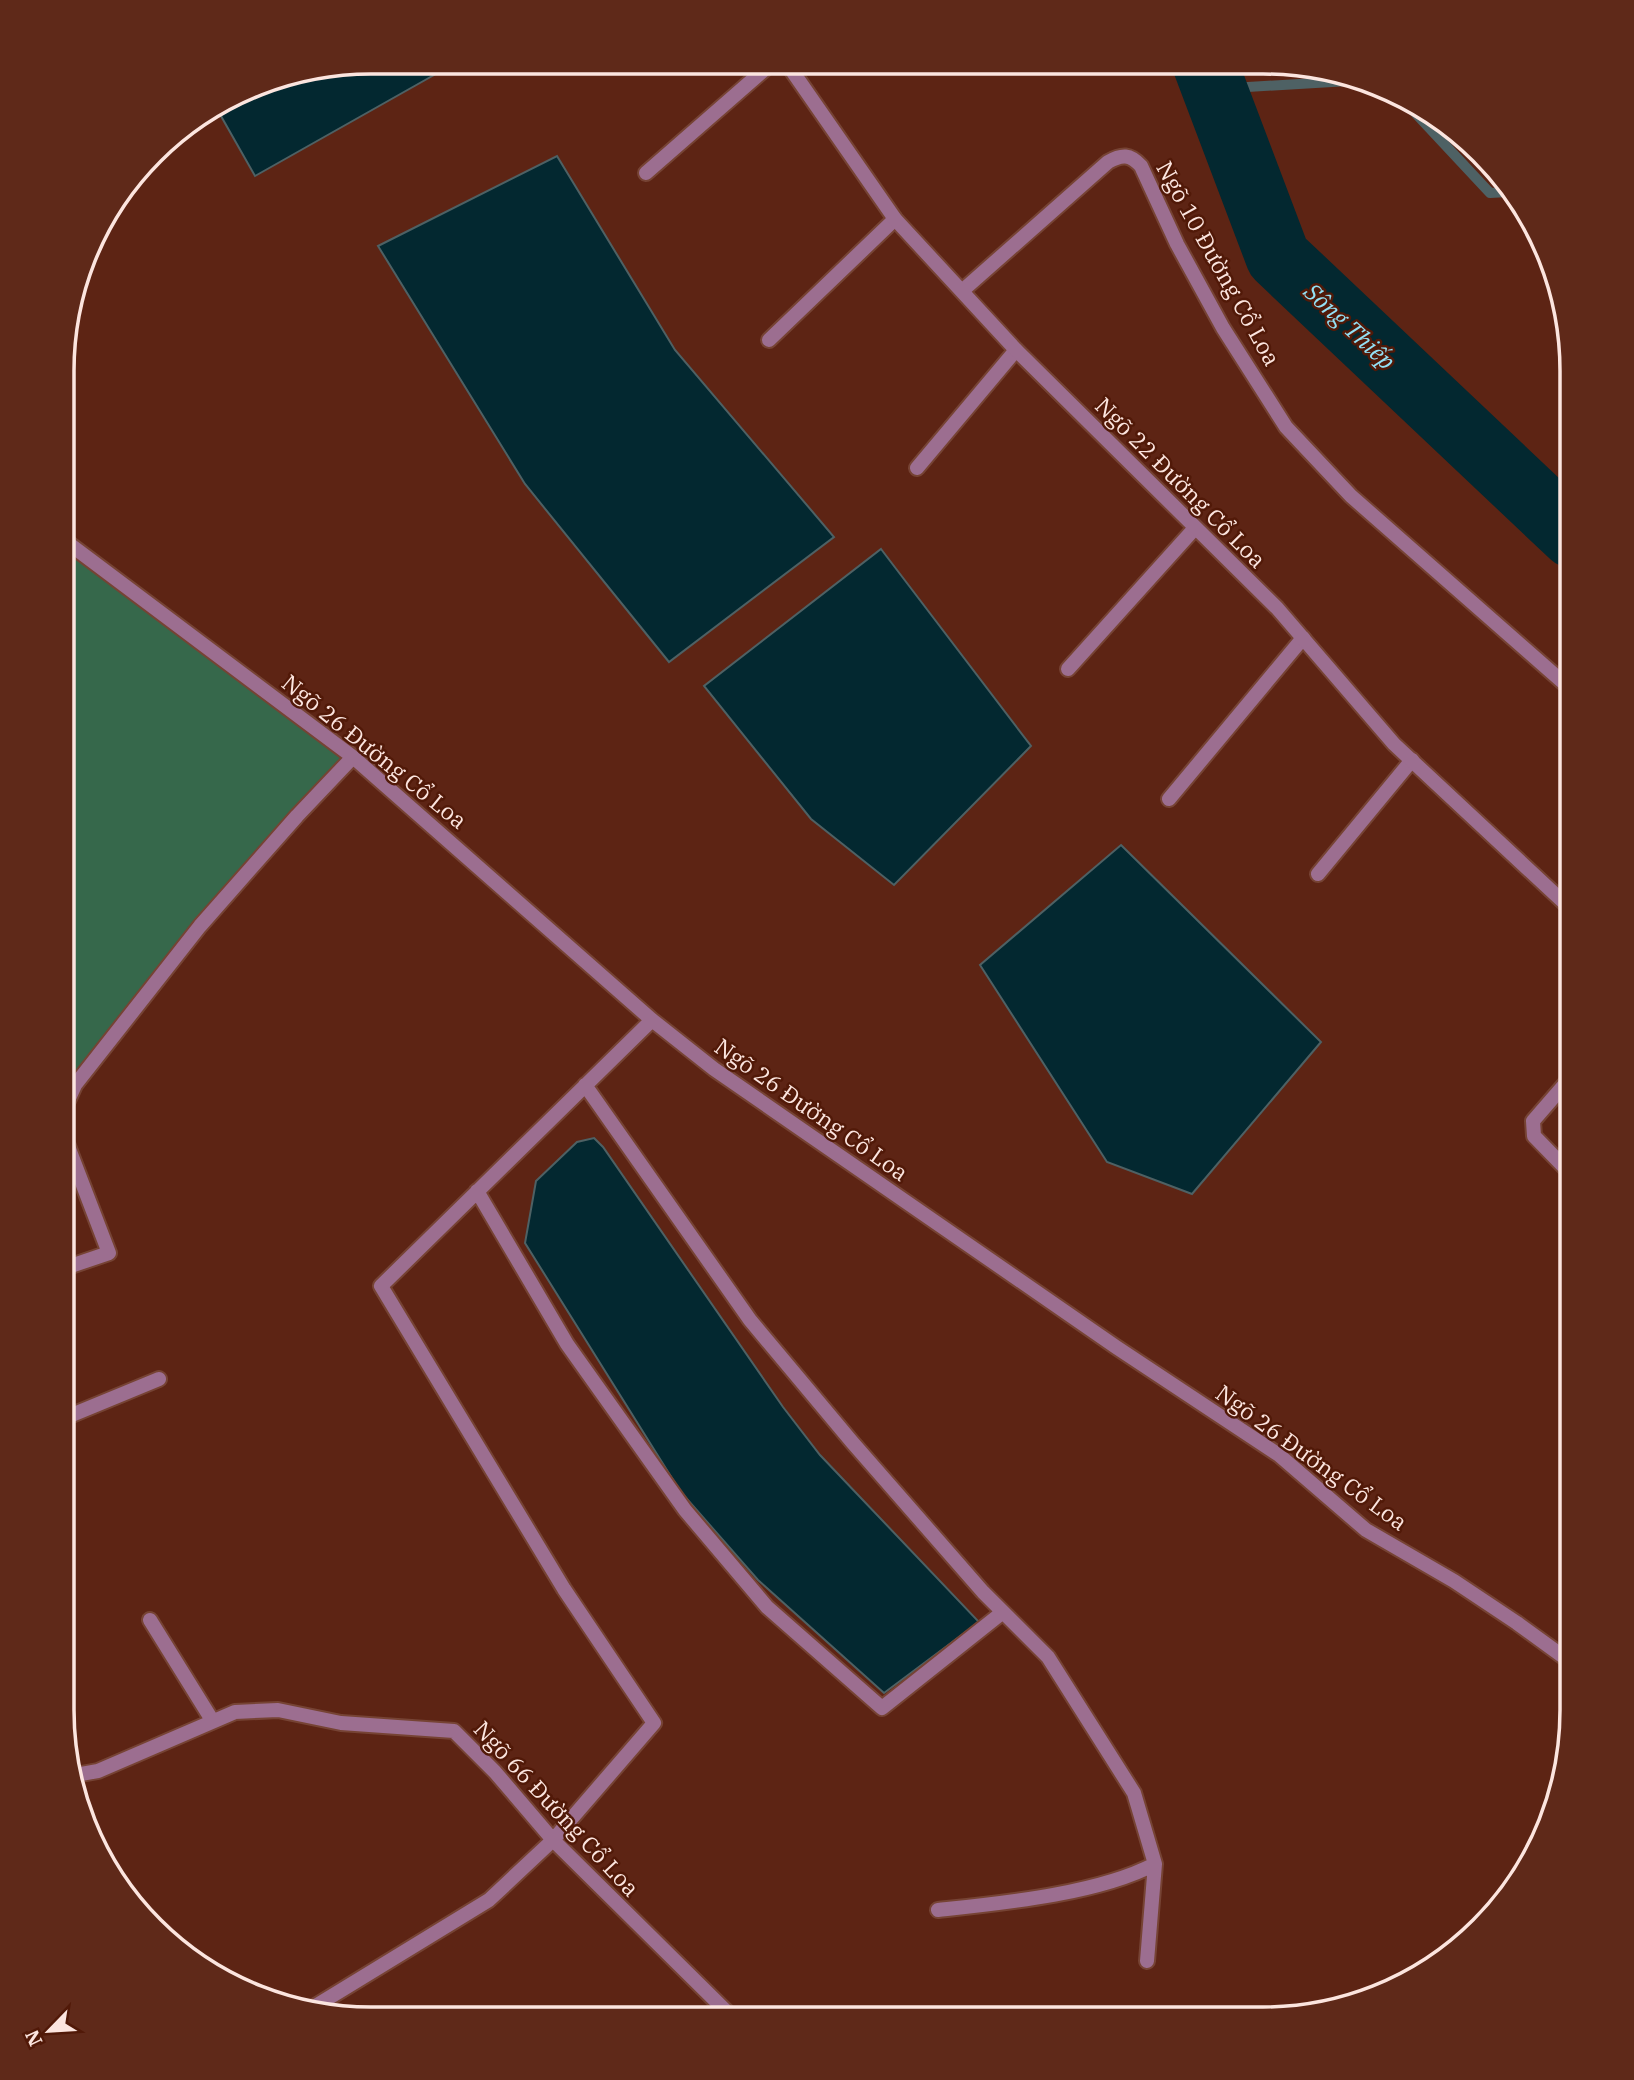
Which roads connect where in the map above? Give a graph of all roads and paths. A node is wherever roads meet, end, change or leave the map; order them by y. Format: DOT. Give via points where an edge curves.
graph roads {
  1 [pos="759,74"];
  2 [pos="794,74"];
  3 [pos="646,173"];
  4 [pos="895,219"];
  5 [pos="962,291"];
  6 [pos="769,340"];
  7 [pos="1016,350"];
  8 [pos="917,468"];
  9 [pos="1195,528"];
  10 [pos="74,548"];
  11 [pos="1303,638"];
  12 [pos="1068,669"];
  13 [pos="1560,680"];
  14 [pos="353,757"];
  15 [pos="1412,760"];
  16 [pos="1169,799"];
  17 [pos="1318,874"];
  18 [pos="1560,898"];
  19 [pos="652,1020"];
  20 [pos="586,1085"];
  21 [pos="74,1087"];
  22 [pos="1560,1090"];
  23 [pos="74,1162"];
  24 [pos="1560,1163"];
  25 [pos="477,1191"];
  26 [pos="74,1265"];
  27 [pos="159,1379"];
  28 [pos="74,1414"];
  29 [pos="1003,1612"];
  30 [pos="150,1620"];
  31 [pos="1560,1654"];
  32 [pos="212,1720"];
  33 [pos="81,1774"];
  34 [pos="553,1840"];
  35 [pos="1155,1864"];
  36 [pos="938,1910"];
  37 [pos="1147,1961"];
  38 [pos="322,2002"];
  39 [pos="722,2007"];
  1 -- 3 [label="street"];
  2 -- 4 [label="street, Ngõ 22 Đường Cổ Loa"];
  4 -- 5 [label="street, Ngõ 22 Đường Cổ Loa"];
  4 -- 6 [label="street"];
  5 -- 7 [label="street, Ngõ 22 Đường Cổ Loa"];
  5 -- 13 [label="street, Ngõ 10 Đường Cổ Loa" via="1108,162 1118,156 1133,158 1223,328 1286,428 1360,504"];
  7 -- 8 [label="street"];
  7 -- 9 [label="street, Ngõ 22 Đường Cổ Loa"];
  9 -- 11 [label="street, Ngõ 22 Đường Cổ Loa"];
  9 -- 12 [label="street"];
  10 -- 14 [label="street, Ngõ 26 Đường Cổ Loa"];
  11 -- 15 [label="street, Ngõ 22 Đường Cổ Loa"];
  11 -- 16 [label="street"];
  14 -- 19 [label="street, Ngõ 26 Đường Cổ Loa"];
  14 -- 21 [label="street" via="200,926"];
  15 -- 17 [label="street"];
  15 -- 18 [label="street, Ngõ 22 Đường Cổ Loa"];
  19 -- 20 [label="street"];
  19 -- 31 [label="street, Ngõ 26 Đường Cổ Loa" via="862,1173 1279,1455 1366,1530 1454,1581"];
  20 -- 25 [label="street"];
  20 -- 29 [label="street" via="750,1320"];
  22 -- 24 [label="street" via="1533,1121 1534,1136"];
  23 -- 26 [label="street" via="109,1253"];
  25 -- 29 [label="street" via="567,1344 685,1510 767,1608 882,1708"];
  25 -- 34 [label="street" via="382,1286 564,1589 654,1723"];
  27 -- 28 [label="street"];
  29 -- 35 [label="street" via="1048,1657 1134,1793"];
  30 -- 32 [label="street"];
  32 -- 33 [label="street, Ngõ 66 Đường Cổ Loa" via="150,1750"];
  32 -- 34 [label="street, Ngõ 66 Đường Cổ Loa" via="234,1712 278,1710 341,1723 454,1731"];
  34 -- 38 [label="street" via="489,1900"];
  34 -- 39 [label="street, Ngõ 66 Đường Cổ Loa"];
  35 -- 36 [label="street" via="1114,1880 1062,1892"];
  35 -- 37 [label="street"];
}
